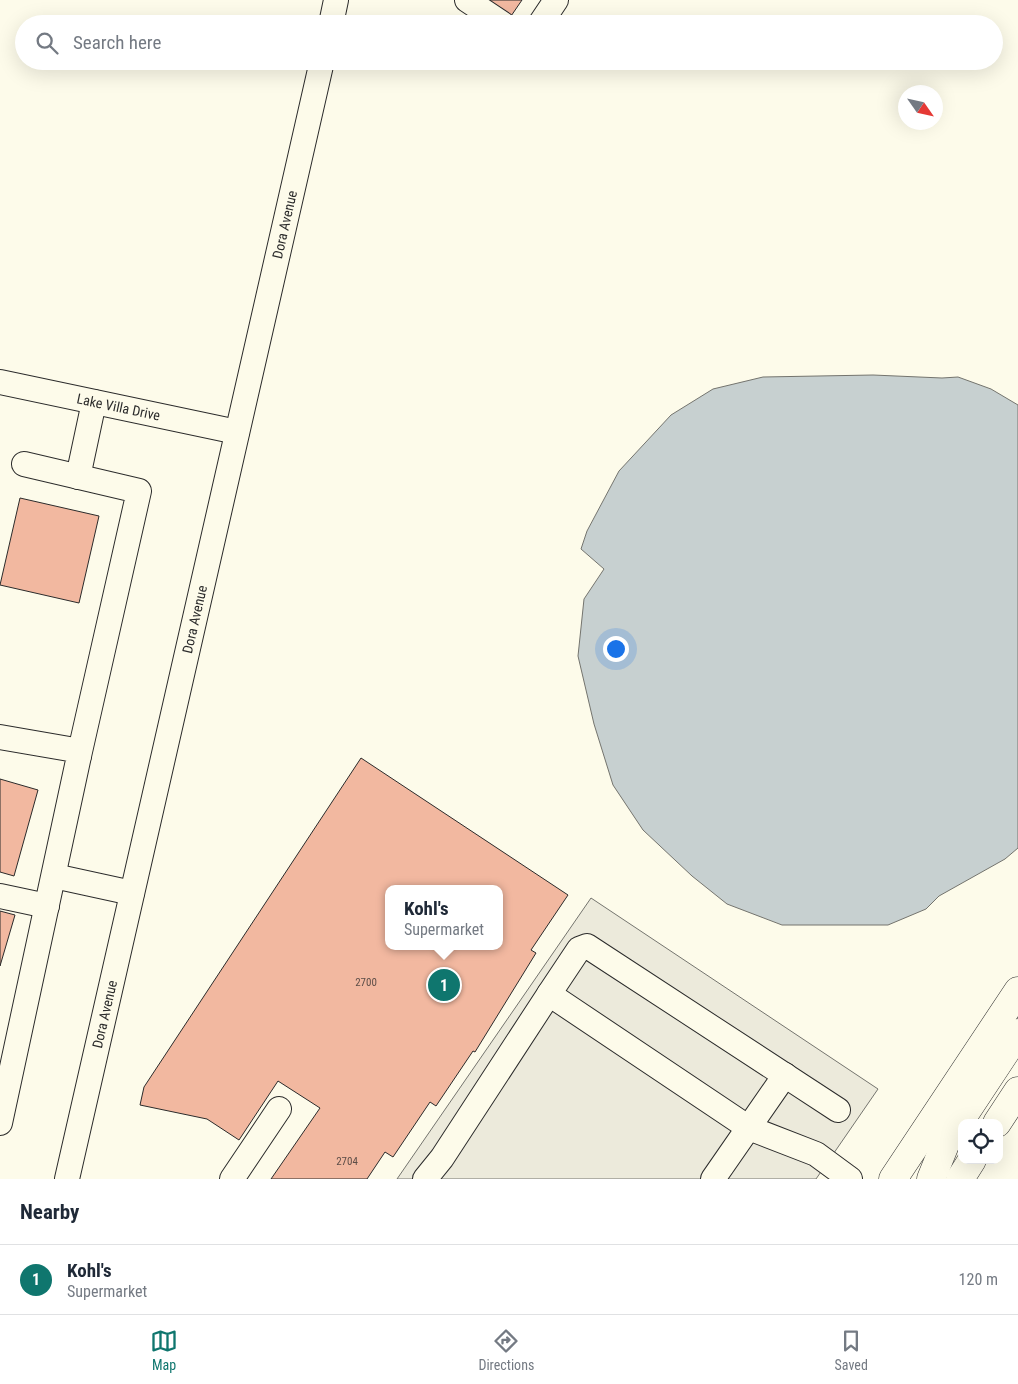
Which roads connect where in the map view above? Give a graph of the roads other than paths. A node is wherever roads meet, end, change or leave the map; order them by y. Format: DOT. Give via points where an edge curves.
graph roads {
  1 [pos="336,0"];
  2 [pos="467,0"];
  3 [pos="556,0"];
  4 [pos="333,15"];
  5 [pos="490,15"];
  6 [pos="546,15"];
  7 [pos="320,70"];
  8 [pos="0,382"];
  9 [pos="94,402"];
  10 [pos="237,432"];
  11 [pos="24,464"];
  12 [pos="78,477"];
  13 [pos="0,737"];
  14 [pos="79,756"];
  15 [pos="54,876"];
  16 [pos="132,893"];
  17 [pos="0,896"];
  18 [pos="47,906"];
  19 [pos="1018,991"];
  20 [pos="549,994"];
  21 [pos="1018,1033"];
  22 [pos="785,1075"];
  23 [pos="1018,1092"];
  24 [pos="279,1110"];
  25 [pos="838,1110"];
  26 [pos="1000,1119"];
  27 [pos="0,1123"];
  28 [pos="749,1128"];
  29 [pos="969,1164"];
  30 [pos="67,1179"];
  31 [pos="232,1179"];
  32 [pos="425,1179"];
  33 [pos="713,1179"];
  34 [pos="850,1179"];
  35 [pos="893,1179"];
  36 [pos="931,1179"];
  37 [pos="960,1179"];
  1 -- 4 [label="street"];
  2 -- 5 [label="street"];
  3 -- 6 [label="street"];
  7 -- 10 [label="street, Dora Avenue"];
  8 -- 9 [label="street, Lake Villa Drive"];
  9 -- 10 [label="street, Lake Villa Drive"];
  9 -- 12 [label="street"];
  10 -- 16 [label="street, Dora Avenue"];
  11 -- 12 [label="street"];
  12 -- 14 [label="street" via="139,491"];
  13 -- 14 [label="street" via="75,750"];
  14 -- 15 [label="street"];
  15 -- 16 [label="street"];
  15 -- 18 [label="street"];
  16 -- 30 [label="street, Dora Avenue"];
  17 -- 18 [label="street"];
  18 -- 27 [label="street"];
  19 -- 35 [label="main road"];
  20 -- 22 [label="street" via="579,949 587,946"];
  20 -- 28 [label="street"];
  20 -- 32 [label="street"];
  21 -- 36 [label="main road" via="946,1142"];
  22 -- 25 [label="street"];
  22 -- 28 [label="street"];
  23 -- 26 [label="main road"];
  24 -- 31 [label="street"];
  28 -- 33 [label="street"];
  28 -- 34 [label="street" via="816,1154"];
  29 -- 37 [label="main road"];
}
